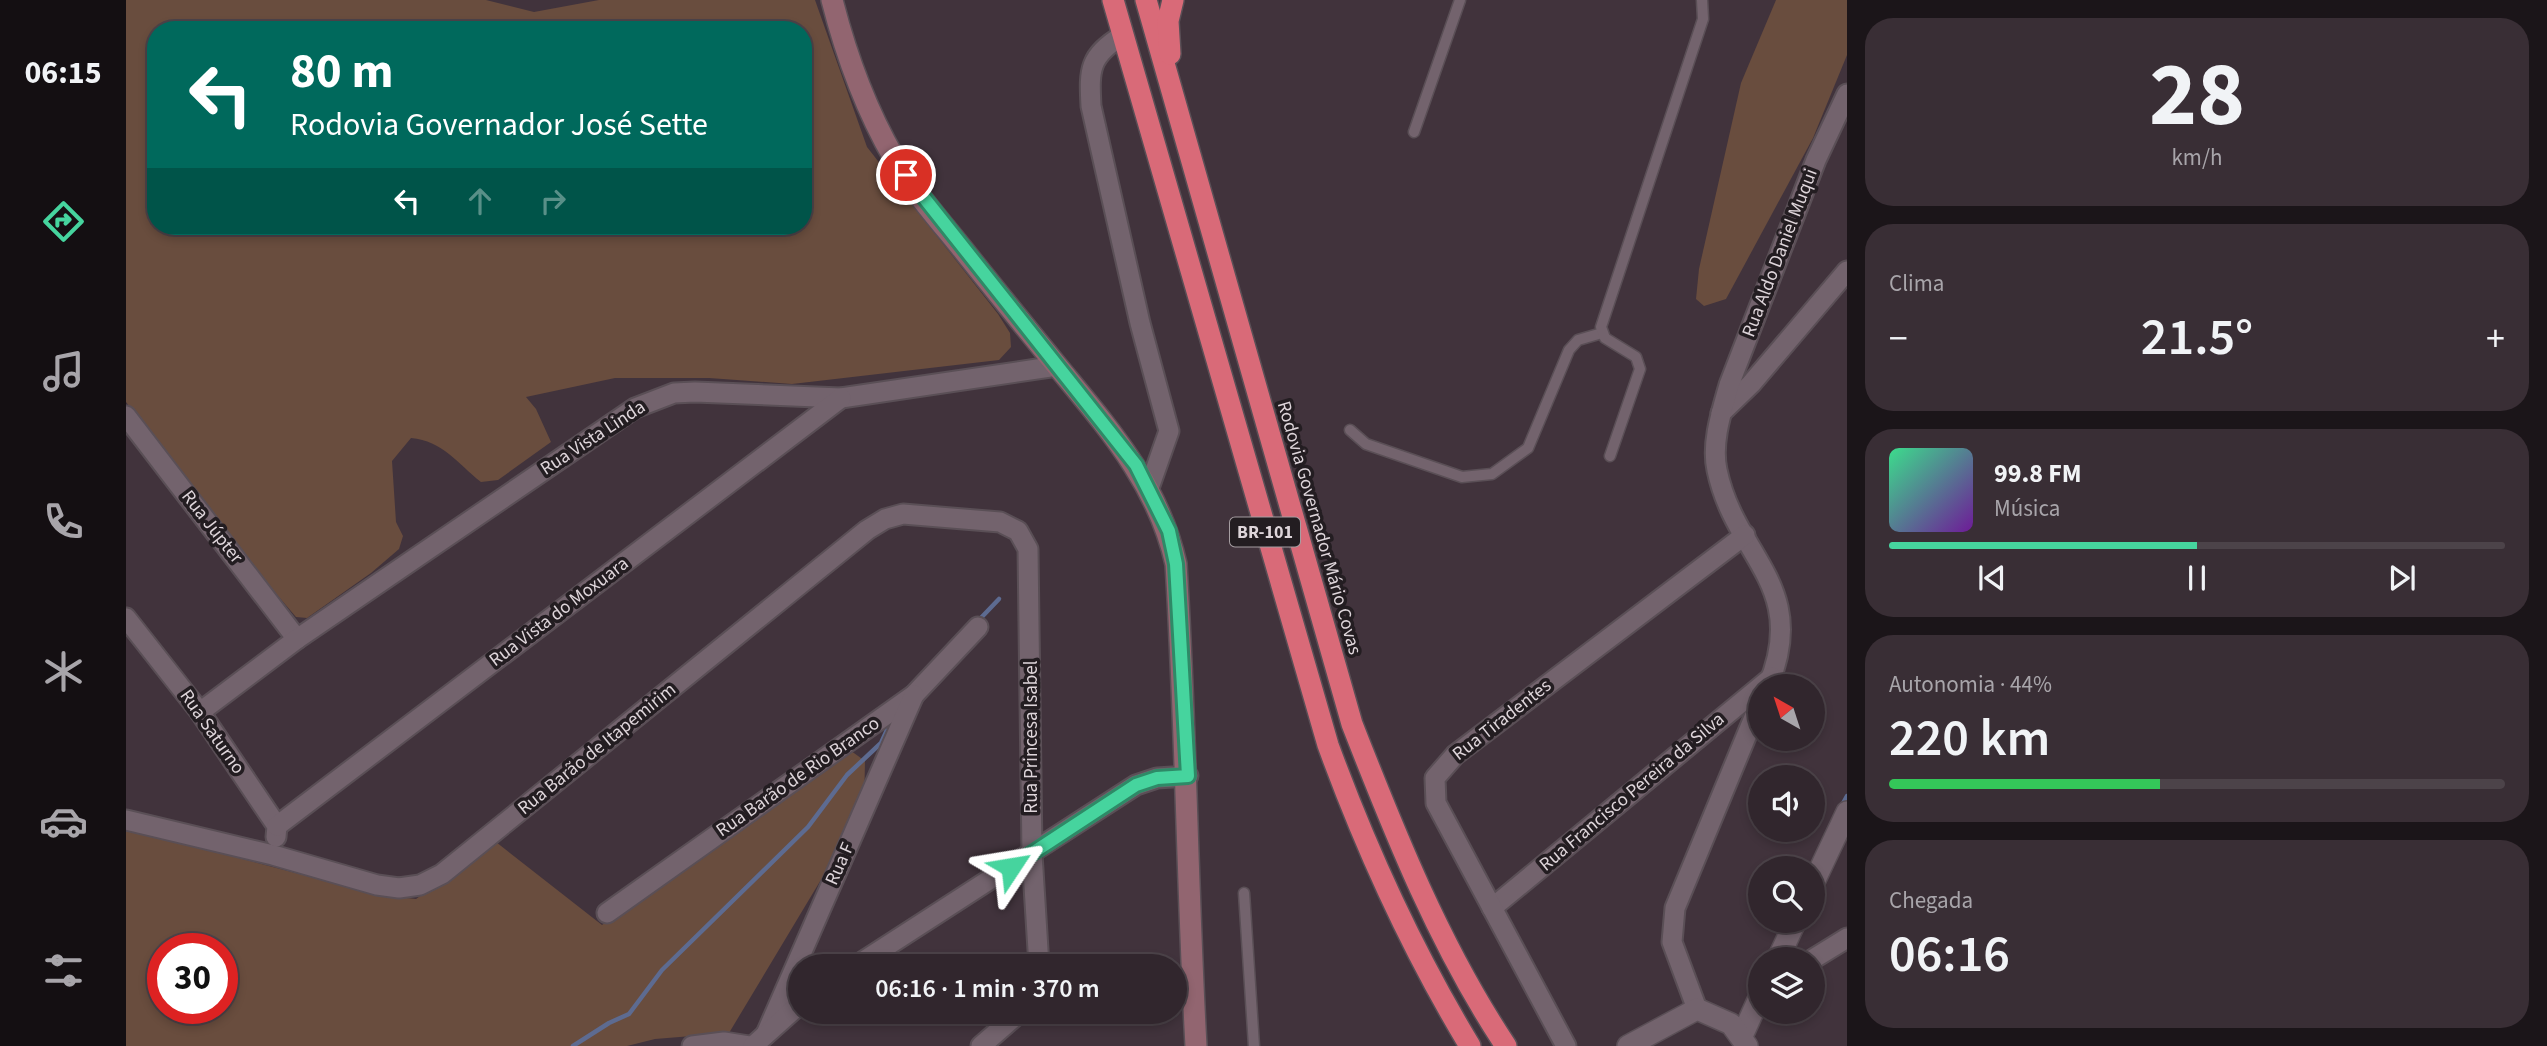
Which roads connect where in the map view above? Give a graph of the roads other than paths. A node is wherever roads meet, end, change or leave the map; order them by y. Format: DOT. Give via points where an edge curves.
graph roads {
  1 [pos="832,0"];
  2 [pos="1113,0"];
  3 [pos="1146,0"];
  4 [pos="1167,0"];
  5 [pos="1173,0"];
  6 [pos="1460,0"];
  7 [pos="1702,0"];
  8 [pos="1123,35"];
  9 [pos="1847,94"];
  10 [pos="1182,125"];
  11 [pos="1414,132"];
  12 [pos="1847,271"];
  13 [pos="1602,333"];
  14 [pos="1057,366"];
  15 [pos="841,398"];
  16 [pos="1721,414"];
  17 [pos="126,416"];
  18 [pos="1350,430"];
  19 [pos="1610,456"];
  20 [pos="1149,488"];
  21 [pos="1745,536"];
  22 [pos="1028,549"];
  23 [pos="126,618"];
  24 [pos="978,627"];
  25 [pos="297,639"];
  26 [pos="1772,674"];
  27 [pos="914,695"];
  28 [pos="1748,699"];
  29 [pos="200,712"];
  30 [pos="1748,733"];
  31 [pos="1188,776"];
  32 [pos="1847,812"];
  33 [pos="126,820"];
  34 [pos="277,826"];
  35 [pos="1032,854"];
  36 [pos="273,855"];
  37 [pos="1825,859"];
  38 [pos="1244,893"];
  39 [pos="1492,908"];
  40 [pos="607,913"];
  41 [pos="1847,938"];
  42 [pos="1825,952"];
  43 [pos="875,954"];
  44 [pos="1039,954"];
  45 [pos="1698,1009"];
  46 [pos="788,1014"];
  47 [pos="1006,1024"];
  48 [pos="1751,1024"];
  49 [pos="1501,1038"];
  50 [pos="1745,1041"];
  51 [pos="756,1042"];
  52 [pos="692,1046"];
  53 [pos="981,1046"];
  54 [pos="1196,1046"];
  55 [pos="1254,1046"];
  56 [pos="1470,1046"];
  57 [pos="1518,1046"];
  58 [pos="1566,1046"];
  59 [pos="1628,1046"];
  1 -- 14 [label="main road" via="862,97 896,161"];
  2 -- 8 [label="highway, BR-101"];
  3 -- 4 [label="highway"];
  3 -- 10 [label="highway, Rodovia Governador Mário Covas / BR-101"];
  5 -- 10 [label="highway" via="1169,45"];
  6 -- 11 [label="lane"];
  7 -- 13 [label="lane" via="1703,19"];
  8 -- 20 [label="street" via="1105,46 1092,63 1091,97 1140,323 1169,431"];
  8 -- 56 [label="highway, BR-101" via="1328,745 1384,884"];
  9 -- 16 [label="street, Rua Aldo Daniel Muqui" via="1816,160"];
  10 -- 49 [label="highway, Rodovia Governador Mário Covas / BR-101" via="1352,724 1388,815 1458,966"];
  12 -- 16 [label="street"];
  13 -- 18 [label="lane" via="1578,340 1569,350 1528,448 1492,474 1462,477 1366,444"];
  13 -- 19 [label="lane" via="1636,357 1640,369"];
  14 -- 15 [label="street, Rua Vista Linda"];
  14 -- 20 [label="main road" via="1113,432"];
  15 -- 25 [label="street, Rua Vista Linda" via="674,393 646,403"];
  15 -- 34 [label="street, Rua Vista do Moxuara"];
  16 -- 21 [label="street, Rua Aldo Daniel Muqui" via="1716,467"];
  17 -- 25 [label="street, Rua Júpter"];
  20 -- 31 [label="main road" via="1169,531 1176,564"];
  21 -- 26 [label="street, Rua Aldo Daniel Muqui" via="1766,575 1783,625"];
  21 -- 39 [label="street, Rua Tiradentes" via="1444,765 1436,778 1436,803"];
  22 -- 35 [label="street, Rua Princesa Isabel"];
  22 -- 36 [label="street, Rua Barão de Itapemirim" via="1018,531 1000,522 919,513 886,519 442,874 420,885 377,885"];
  23 -- 29 [label="street, Rua Saturno"];
  24 -- 27 [label="street, Rua Barão de Rio Branco"];
  25 -- 29 [label="street, Rua Vista Linda"];
  27 -- 40 [label="street, Rua Barão de Rio Branco"];
  27 -- 51 [label="street, Rua F"];
  28 -- 39 [label="street, Rua Francisco Pereira da Silva"];
  29 -- 34 [label="street, Rua Saturno"];
  30 -- 45 [label="street" via="1675,908 1672,942"];
  31 -- 35 [label="street" via="1136,785"];
  31 -- 54 [label="main road" via="1186,839"];
  32 -- 37 [label="street"];
  33 -- 36 [label="street, Rua Barão de Itapemirim"];
  34 -- 36 [label="street"];
  35 -- 43 [label="street"];
  35 -- 44 [label="street, Rua Princesa Isabel"];
  38 -- 55 [label="lane"];
  39 -- 58 [label="street, Rua Tiradentes"];
  41 -- 42 [label="street"];
  45 -- 50 [label="street" via="1731,1024"];
  45 -- 59 [label="street"];
  46 -- 51 [label="street"];
  47 -- 53 [label="street"];
  48 -- 50 [label="street"];
  49 -- 57 [label="street"];
  51 -- 52 [label="street"];
}
